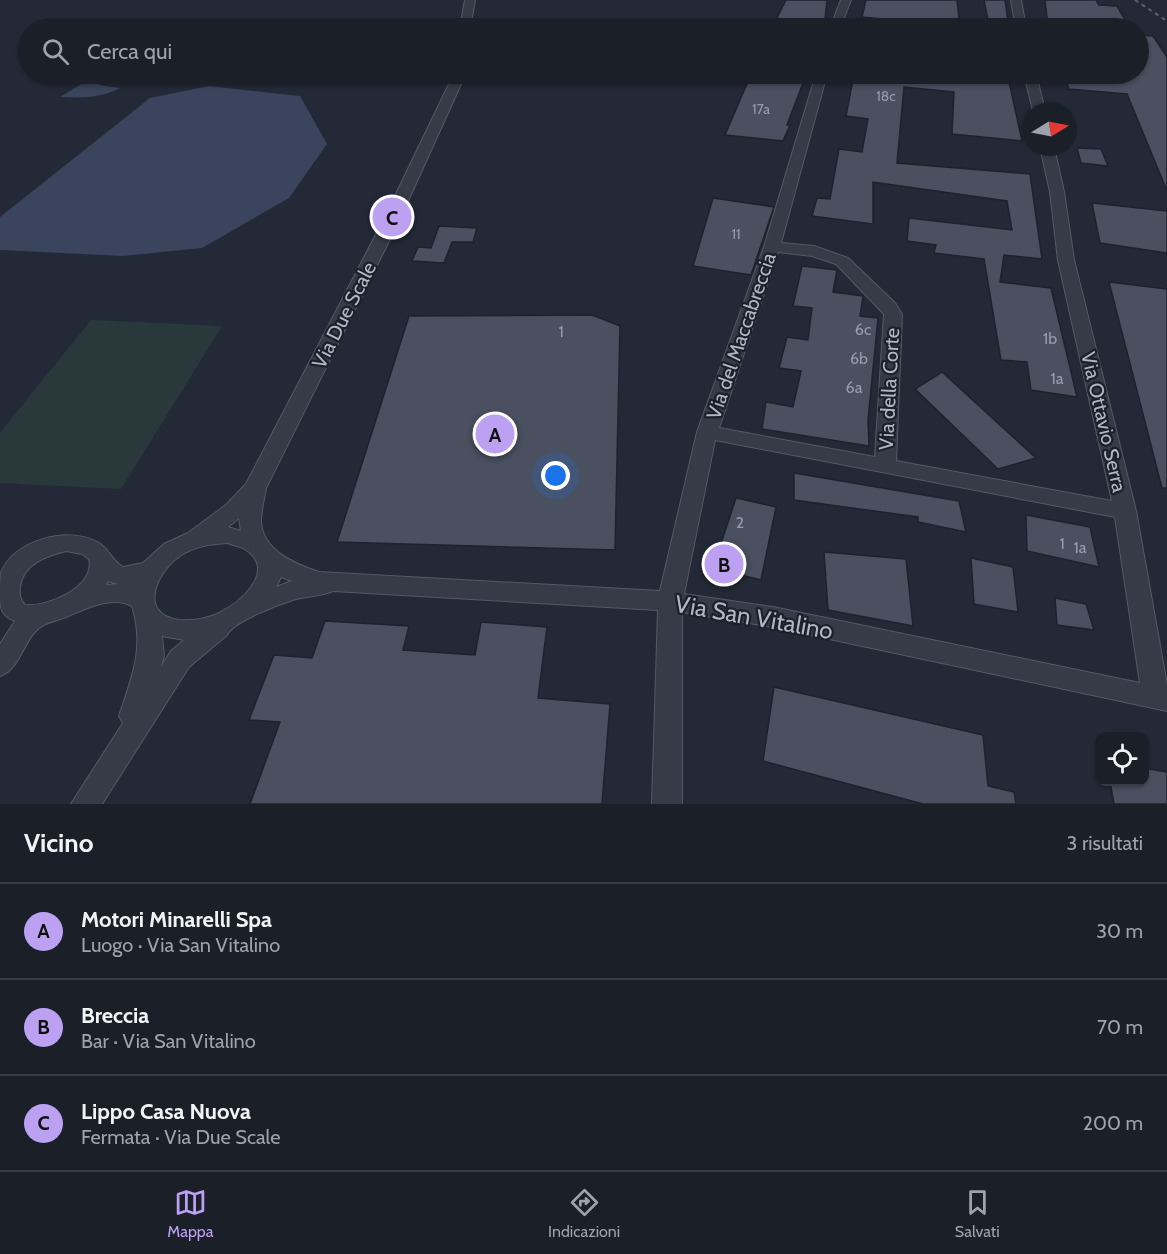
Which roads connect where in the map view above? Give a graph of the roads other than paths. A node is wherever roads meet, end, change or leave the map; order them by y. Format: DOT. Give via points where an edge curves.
graph roads {
  1 [pos="470,0"];
  2 [pos="846,0"];
  3 [pos="1016,0"];
  4 [pos="467,18"];
  5 [pos="839,18"];
  6 [pos="1020,18"];
  7 [pos="455,84"];
  8 [pos="819,84"];
  9 [pos="1032,84"];
  10 [pos="1037,102"];
  11 [pos="1049,156"];
  12 [pos="772,247"];
  13 [pos="707,432"];
  14 [pos="885,466"];
  15 [pos="255,488"];
  16 [pos="1125,511"];
  17 [pos="196,539"];
  18 [pos="261,549"];
  19 [pos="102,563"];
  20 [pos="150,570"];
  21 [pos="2,582"];
  22 [pos="335,582"];
  23 [pos="81,598"];
  24 [pos="670,601"];
  25 [pos="250,606"];
  26 [pos="145,608"];
  27 [pos="36,616"];
  28 [pos="226,622"];
  29 [pos="0,665"];
  30 [pos="1162,699"];
  31 [pos="118,753"];
  32 [pos="86,804"];
  33 [pos="667,804"];
  1 -- 4 [label="street"];
  2 -- 5 [label="street"];
  3 -- 6 [label="street"];
  7 -- 15 [label="street, Via Due Scale" via="390,223"];
  8 -- 12 [label="street, Via del Maccabreccia"];
  9 -- 10 [label="street"];
  11 -- 16 [label="street, Via Ottavio Serra" via="1066,260"];
  12 -- 13 [label="street, Via del Maccabreccia"];
  12 -- 14 [label="street, Via della Corte" via="814,251 842,261 893,314"];
  13 -- 14 [label="street, Via della Corte"];
  13 -- 24 [label="street, Via del Maccabreccia"];
  14 -- 16 [label="street, Via della Corte"];
  15 -- 17 [label="street, Via Due Scale" via="234,511"];
  15 -- 18 [label="street, Via Due Scale" via="250,522"];
  16 -- 30 [label="street, Via Ottavio Serra"];
  17 -- 18 [label="street" via="229,535"];
  17 -- 20 [label="street" via="165,555"];
  18 -- 22 [label="street, Via San Vitalino" via="286,570"];
  18 -- 25 [label="street" via="270,566 269,579"];
  19 -- 20 [label="street" via="111,574 124,577"];
  19 -- 21 [label="street" via="91,548 66,543 22,560"];
  19 -- 23 [label="street" via="98,581"];
  20 -- 26 [label="street" via="144,580"];
  21 -- 27 [label="street" via="2,602 9,610"];
  22 -- 24 [label="street, Via San Vitalino"];
  22 -- 25 [label="street, Via San Vitalino" via="294,590"];
  23 -- 26 [label="street" via="131,593"];
  23 -- 27 [label="street" via="60,610"];
  24 -- 30 [label="street, Via San Vitalino" via="773,617"];
  24 -- 33 [label="street, Via del Maccabreccia"];
  25 -- 28 [label="street"];
  26 -- 28 [label="street" via="163,626 182,630"];
  26 -- 31 [label="street" via="152,632 149,665"];
  27 -- 29 [label="street"];
  28 -- 31 [label="street" via="180,659"];
  31 -- 32 [label="street"];
}
